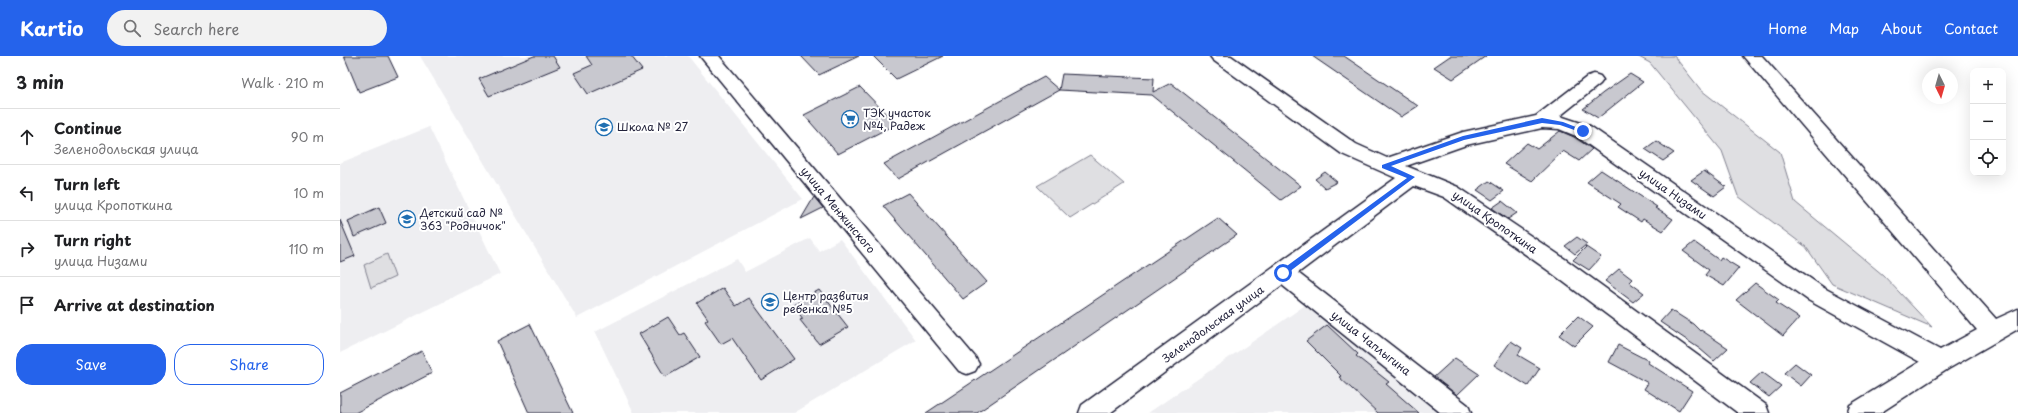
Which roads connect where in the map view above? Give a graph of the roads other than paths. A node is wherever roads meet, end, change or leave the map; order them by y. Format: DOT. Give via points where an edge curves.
graph roads {
  1 [pos="709,56"];
  2 [pos="1219,56"];
  3 [pos="1752,56"];
  4 [pos="1594,80"];
  5 [pos="1542,120"];
  6 [pos="1384,166"];
  7 [pos="1412,177"];
  8 [pos="1283,273"];
  9 [pos="2018,318"];
  10 [pos="1993,332"];
  11 [pos="1940,362"];
  12 [pos="967,364"];
  13 [pos="1091,413"];
  14 [pos="1459,413"];
  15 [pos="1757,413"];
  16 [pos="1859,413"];
  1 -- 12 [label="street, улица Менжинского"];
  2 -- 6 [label="street, улица Кропоткина" via="1349,149"];
  3 -- 10 [label="street"];
  4 -- 5 [label="street"];
  5 -- 6 [label="street, улица Низами" via="1463,139"];
  5 -- 11 [label="street, улица Низами" via="1561,123 1583,131 1816,294"];
  6 -- 7 [label="street, улица Кропоткина"];
  7 -- 8 [label="street, Зеленодольская улица"];
  7 -- 15 [label="street, улица Кропоткина" via="1451,192 1557,265"];
  8 -- 13 [label="street, Зеленодольская улица"];
  8 -- 14 [label="street, улица Чаплыгина"];
  9 -- 10 [label="street"];
  10 -- 11 [label="street"];
  11 -- 16 [label="street"];
}
